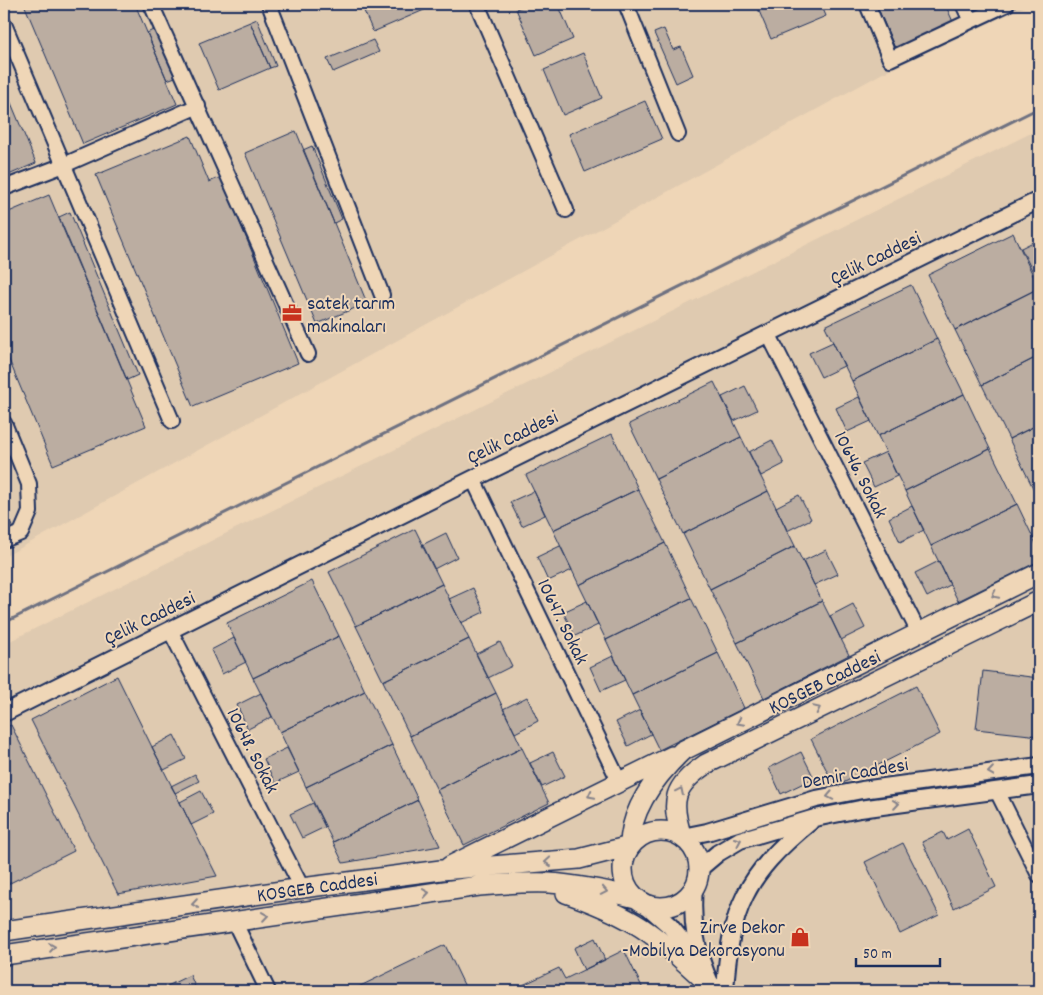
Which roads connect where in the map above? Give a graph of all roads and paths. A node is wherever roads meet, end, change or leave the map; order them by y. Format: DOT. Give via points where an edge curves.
graph roads {
  1 [pos="152,4"];
  2 [pos="269,4"];
  3 [pos="477,4"];
  4 [pos="626,4"];
  5 [pos="867,4"];
  6 [pos="963,4"];
  7 [pos="1007,4"];
  8 [pos="971,21"];
  9 [pos="4,24"];
  10 [pos="198,106"];
  11 [pos="678,134"];
  12 [pos="64,165"];
  13 [pos="4,188"];
  14 [pos="1039,200"];
  15 [pos="566,210"];
  16 [pos="382,296"];
  17 [pos="768,333"];
  18 [pos="308,354"];
  19 [pos="172,421"];
  20 [pos="4,423"];
  21 [pos="473,479"];
  22 [pos="4,540"];
  23 [pos="1039,574"];
  24 [pos="1039,600"];
  25 [pos="170,630"];
  26 [pos="919,633"];
  27 [pos="4,712"];
  28 [pos="682,752"];
  29 [pos="1039,766"];
  30 [pos="619,781"];
  31 [pos="1039,784"];
  32 [pos="997,790"];
  33 [pos="815,818"];
  34 [pos="682,837"];
  35 [pos="630,846"];
  36 [pos="699,869"];
  37 [pos="441,870"];
  38 [pos="1039,875"];
  39 [pos="531,883"];
  40 [pos="694,887"];
  41 [pos="302,888"];
  42 [pos="640,901"];
  43 [pos="234,921"];
  44 [pos="4,931"];
  45 [pos="4,955"];
  46 [pos="702,965"];
  47 [pos="717,990"];
  48 [pos="268,991"];
  1 -- 10 [label="street"];
  2 -- 16 [label="street"];
  3 -- 15 [label="street"];
  4 -- 11 [label="street"];
  5 -- 8 [label="street" via="890,59"];
  6 -- 8 [label="street"];
  7 -- 8 [label="street"];
  9 -- 12 [label="street"];
  10 -- 12 [label="street"];
  10 -- 18 [label="street"];
  12 -- 13 [label="street"];
  12 -- 19 [label="street"];
  14 -- 17 [label="street, Çelik Caddesi"];
  17 -- 21 [label="street, Çelik Caddesi"];
  17 -- 26 [label="street, 10646. Sokak"];
  20 -- 22 [label="street" via="29,484 30,512 21,533"];
  21 -- 25 [label="street, Çelik Caddesi"];
  21 -- 30 [label="street, 10647. Sokak"];
  23 -- 26 [label="main road, KOSGEB Caddesi, one-way"];
  34 -- 24 [label="main road, KOSGEB Caddesi, one-way" via="675,816 677,793 684,782 706,764"];
  25 -- 27 [label="street, Çelik Caddesi"];
  25 -- 41 [label="street, 10648. Sokak"];
  26 -- 28 [label="main road, KOSGEB Caddesi, one-way"];
  28 -- 30 [label="main road, KOSGEB Caddesi"];
  28 -- 35 [label="main road, KOSGEB Caddesi" via="662,771 644,798 632,823"];
  29 -- 34 [label="street, Demir Caddesi, one-way" via="816,799"];
  30 -- 37 [label="main road, KOSGEB Caddesi, one-way"];
  31 -- 32 [label="street, Demir Caddesi"];
  33 -- 32 [label="street, Demir Caddesi, one-way"];
  32 -- 38 [label="street"];
  36 -- 33 [label="street, Demir Caddesi, one-way" via="718,852 740,840"];
  33 -- 47 [label="street" via="768,859 746,892 733,926"];
  34 -- 35 [label="main road" via="654,831 636,839"];
  34 -- 36 [label="main road" via="696,854"];
  35 -- 37 [label="main road, KOSGEB Caddesi, one-way" via="572,860"];
  35 -- 42 [label="main road" via="624,859 623,874 627,887"];
  36 -- 40 [label="main road"];
  37 -- 41 [label="main road, KOSGEB Caddesi"];
  39 -- 42 [label="main road, KOSGEB Caddesi, one-way" via="584,887"];
  43 -- 39 [label="main road, KOSGEB Caddesi, one-way" via="448,890"];
  39 -- 47 [label="main road" via="590,902 635,924"];
  40 -- 42 [label="main road" via="685,898 672,905 657,907"];
  40 -- 46 [label="street" via="693,927"];
  41 -- 44 [label="main road, KOSGEB Caddesi, one-way"];
  42 -- 46 [label="street" via="670,926"];
  45 -- 43 [label="main road, KOSGEB Caddesi, one-way"];
  43 -- 48 [label="street"];
  46 -- 47 [label="street"];
}
